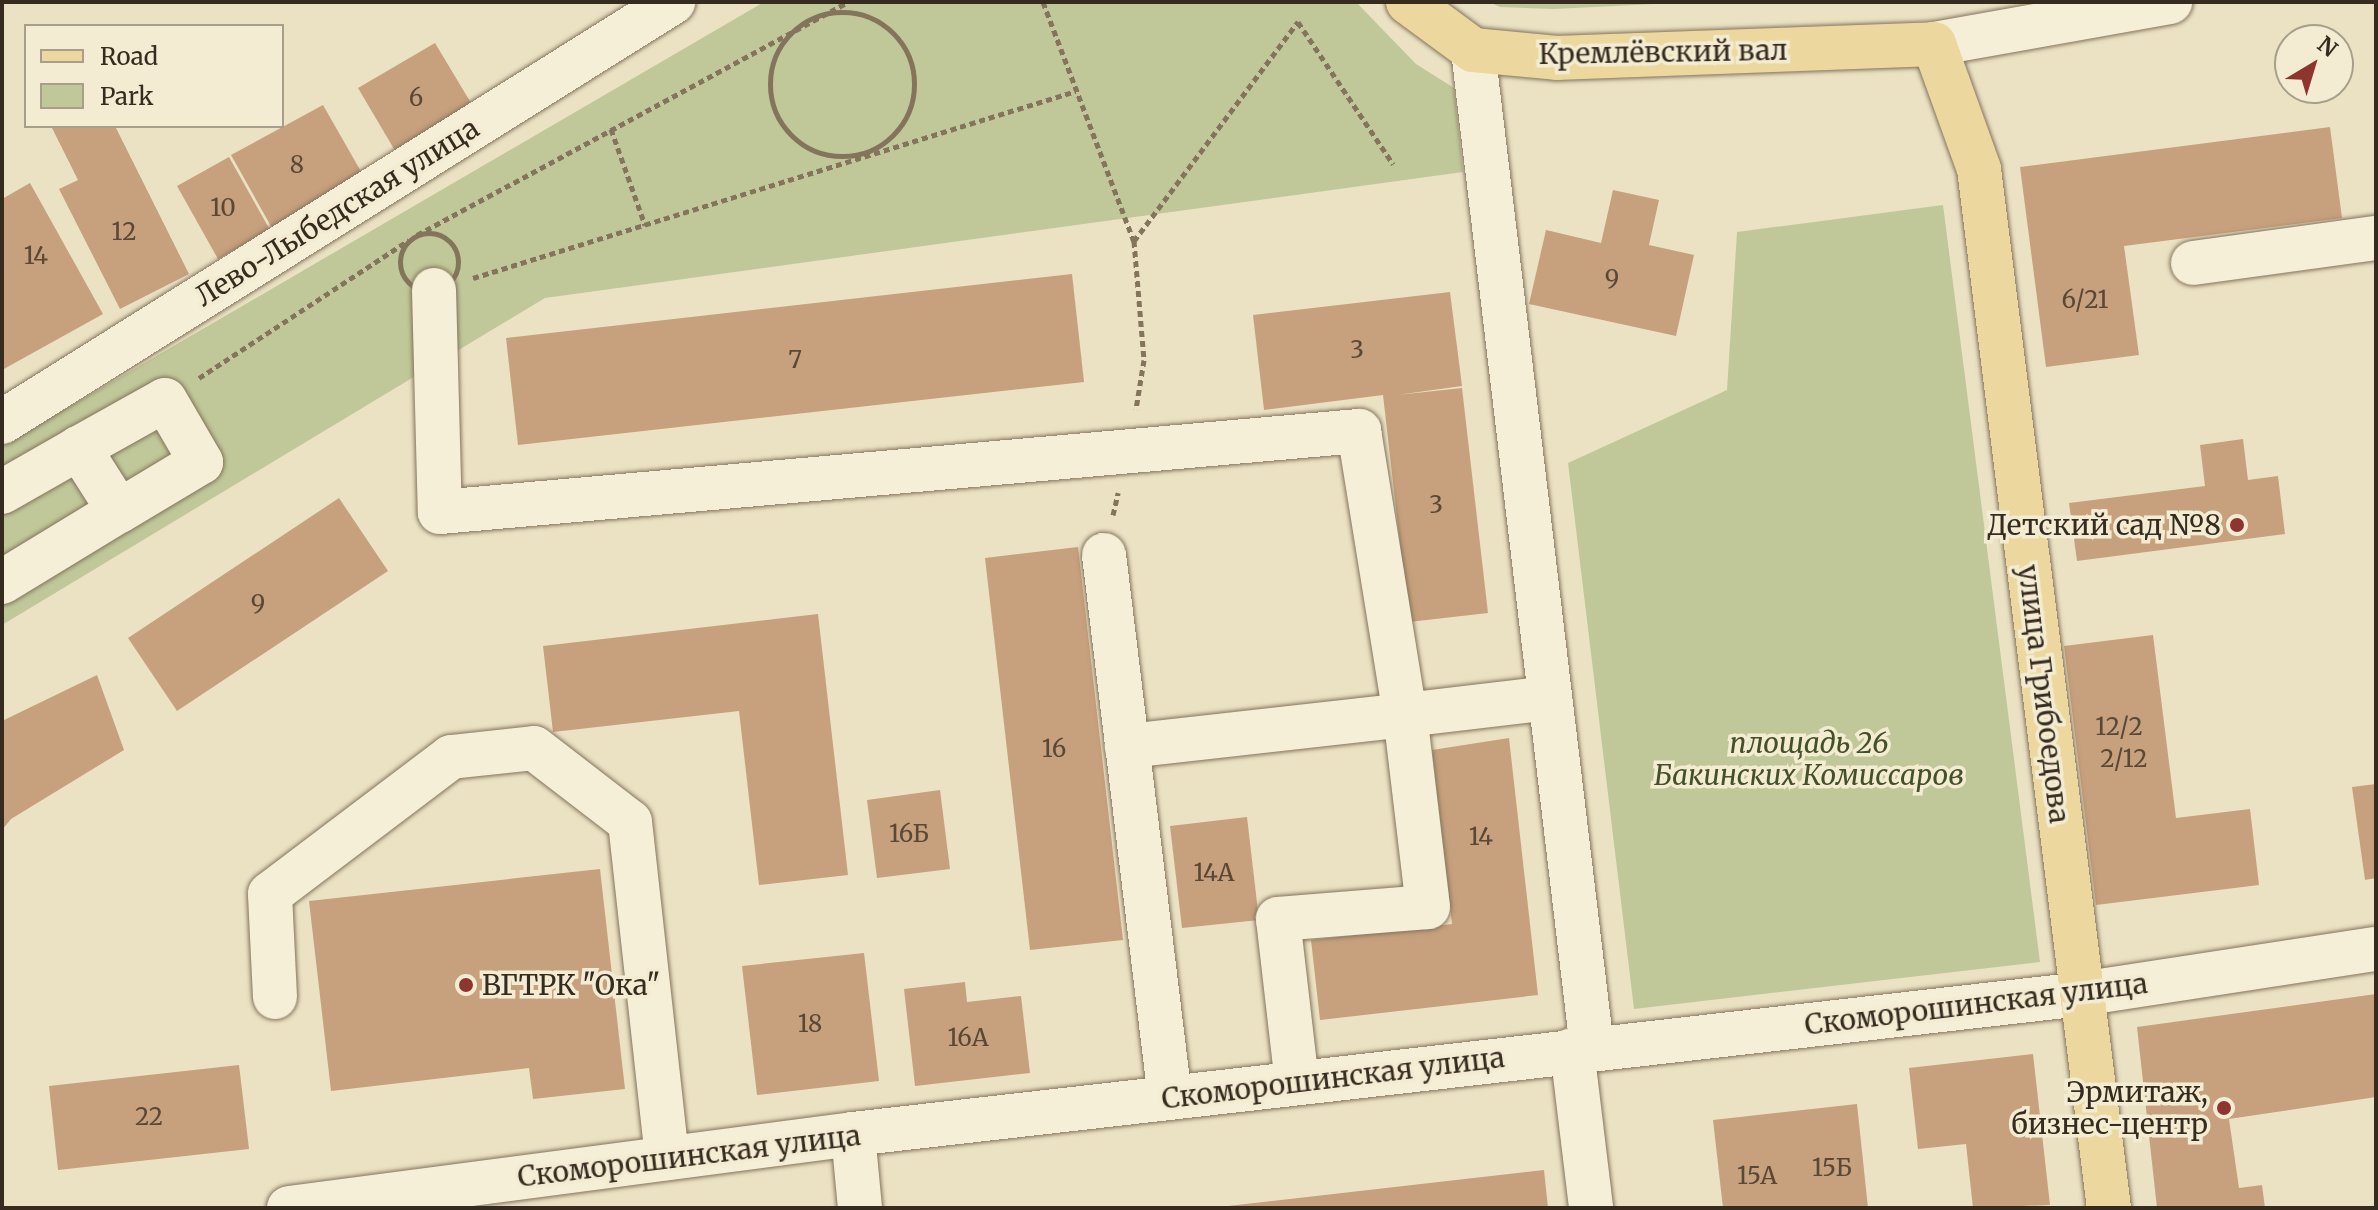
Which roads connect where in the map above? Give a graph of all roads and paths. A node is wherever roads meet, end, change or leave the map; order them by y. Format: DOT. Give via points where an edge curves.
graph roads {
  1 [pos="673,2"];
  2 [pos="848,2"];
  3 [pos="1043,2"];
  4 [pos="1408,2"];
  5 [pos="2170,2"];
  6 [pos="804,22"];
  7 [pos="1934,44"];
  8 [pos="1473,50"];
  9 [pos="1076,91"];
  10 [pos="611,129"];
  11 [pos="871,150"];
  12 [pos="1393,164"];
  13 [pos="645,225"];
  14 [pos="417,235"];
  15 [pos="2376,238"];
  16 [pos="409,240"];
  17 [pos="1134,241"];
  18 [pos="2193,263"];
  19 [pos="438,289"];
  20 [pos="165,400"];
  21 [pos="2,422"];
  22 [pos="79,448"];
  23 [pos="1129,451"];
  24 [pos="2,492"];
  25 [pos="119,511"];
  26 [pos="1104,555"];
  27 [pos="2,582"];
  28 [pos="1550,698"];
  29 [pos="1405,715"];
  30 [pos="1127,746"];
  31 [pos="2376,949"];
  32 [pos="2081,994"];
  33 [pos="275,997"];
  34 [pos="1582,1049"];
  35 [pos="1297,1083"];
  36 [pos="1170,1098"];
  37 [pos="853,1134"];
  38 [pos="667,1158"];
  39 [pos="291,1208"];
  40 [pos="860,1208"];
  41 [pos="1591,1208"];
  42 [pos="2109,1208"];
  1 -- 21 [label="street, Лево-Лыбедская улица"];
  2 -- 6 [label="path"];
  3 -- 9 [label="path"];
  4 -- 8 [label="main road"];
  5 -- 7 [label="street"];
  6 -- 10 [label="path"];
  6 -- 11 [label="path" via="774,58 769,83 773,107 802,145 848,156"];
  6 -- 11 [label="path" via="827,13 852,12 875,20 907,53 914,75 905,120"];
  7 -- 8 [label="main road, Кремлёвский вал" via="1557,58"];
  7 -- 32 [label="main road, улица Грибоедова" via="1979,169"];
  8 -- 28 [label="street"];
  9 -- 11 [label="path"];
  9 -- 17 [label="path"];
  10 -- 13 [label="path"];
  10 -- 14 [label="path"];
  11 -- 13 [label="path"];
  12 -- 17 [label="path" via="1298,22"];
  13 -- 19 [label="path"];
  15 -- 18 [label="street"];
  16 -- 20 [label="path"];
  17 -- 23 [label="path" via="1144,360"];
  19 -- 23 [label="street" via="440,512"];
  20 -- 22 [label="street"];
  20 -- 25 [label="street" via="201,462"];
  22 -- 24 [label="street"];
  22 -- 25 [label="street"];
  23 -- 26 [label="path"];
  23 -- 29 [label="street" via="1359,431"];
  25 -- 27 [label="street"];
  26 -- 30 [label="street"];
  28 -- 29 [label="street"];
  28 -- 34 [label="street"];
  29 -- 30 [label="street"];
  29 -- 35 [label="street" via="1428,907 1278,919"];
  30 -- 36 [label="street"];
  31 -- 32 [label="street, Скоморошинская улица"];
  32 -- 34 [label="street, Скоморошинская улица"];
  32 -- 42 [label="main road, улица Грибоедова"];
  33 -- 38 [label="street" via="270,894 451,757 534,748 630,822"];
  34 -- 35 [label="street, Скоморошинская улица"];
  34 -- 41 [label="street"];
  35 -- 36 [label="street, Скоморошинская улица"];
  36 -- 37 [label="street, Скоморошинская улица"];
  37 -- 38 [label="street, Скоморошинская улица"];
  37 -- 40 [label="street"];
  38 -- 39 [label="street, Скоморошинская улица"];
}
